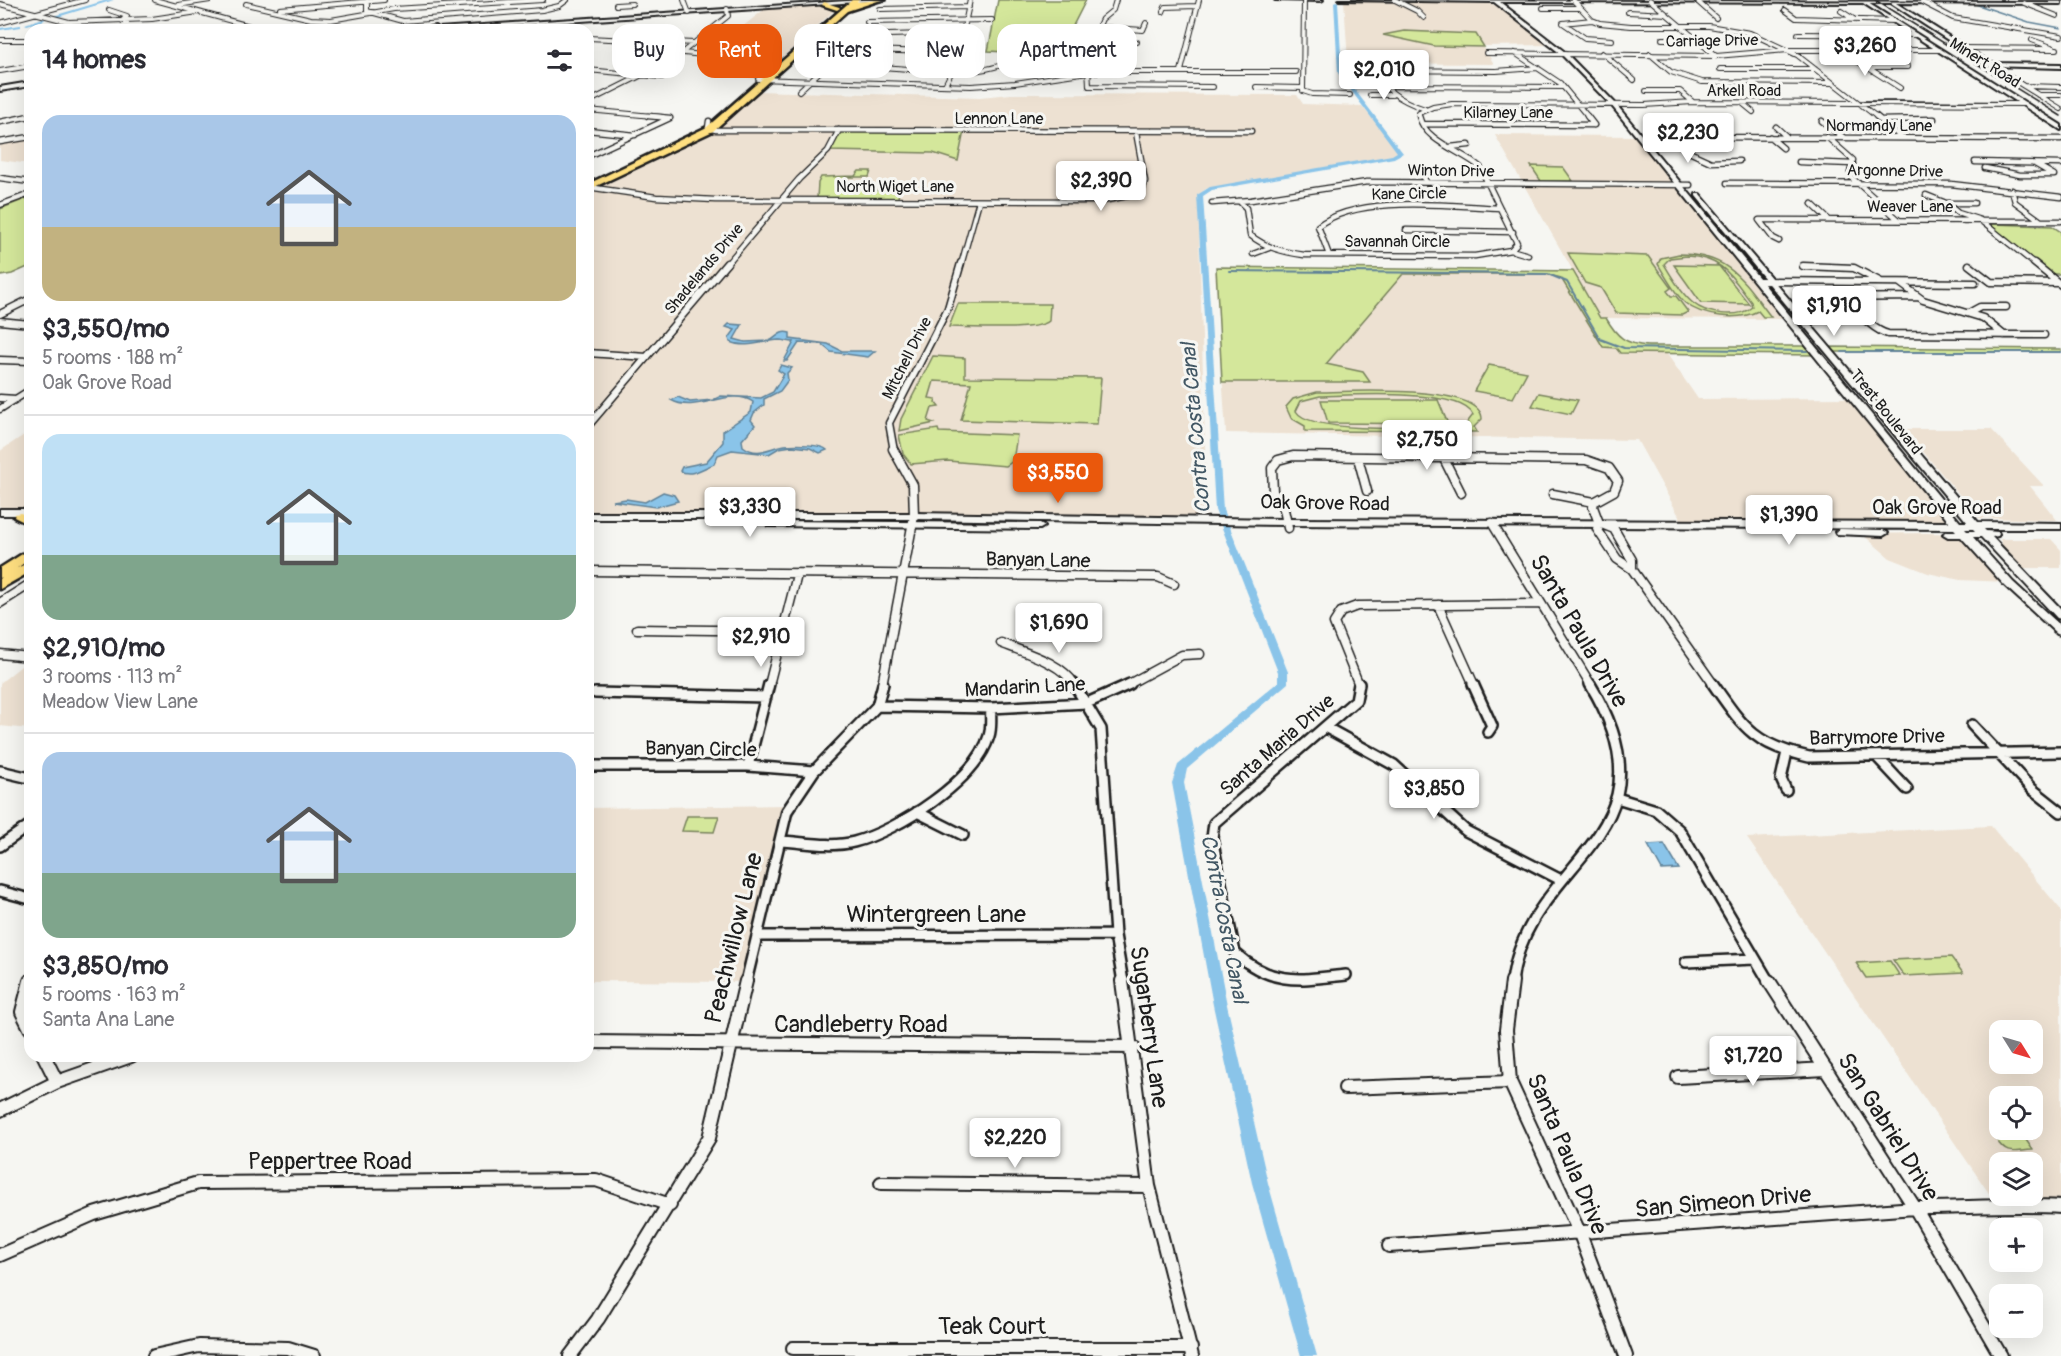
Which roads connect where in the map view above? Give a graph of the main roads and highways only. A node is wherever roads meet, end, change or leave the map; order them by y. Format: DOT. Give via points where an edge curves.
graph roads {
  1 [pos="866,0"];
  2 [pos="878,0"];
  3 [pos="884,0"];
  4 [pos="1277,0"];
  5 [pos="1304,0"];
  6 [pos="1321,0"];
  7 [pos="1341,0"];
  8 [pos="1396,0"];
  9 [pos="1614,0"];
  10 [pos="855,1"];
  11 [pos="1468,1"];
  12 [pos="1573,1"];
  13 [pos="1651,1"];
  14 [pos="1830,1"];
  15 [pos="1500,2"];
  16 [pos="1863,2"];
  17 [pos="1892,2"];
  18 [pos="825,3"];
  19 [pos="2061,3"];
  20 [pos="791,4"];
  21 [pos="842,4"];
  22 [pos="689,12"];
  23 [pos="505,24"];
  24 [pos="516,24"];
  25 [pos="2061,66"];
  26 [pos="764,79"];
  27 [pos="24,84"];
  28 [pos="0,88"];
  29 [pos="1618,105"];
  30 [pos="712,125"];
  31 [pos="2061,128"];
  32 [pos="594,178"];
  33 [pos="594,184"];
  34 [pos="0,512"];
  35 [pos="24,516"];
  36 [pos="594,516"];
  37 [pos="0,517"];
  38 [pos="24,517"];
  39 [pos="913,521"];
  40 [pos="594,523"];
  41 [pos="1206,524"];
  42 [pos="1598,526"];
  43 [pos="2061,526"];
  44 [pos="1961,530"];
  45 [pos="1979,530"];
  46 [pos="2061,534"];
  47 [pos="24,557"];
  48 [pos="24,570"];
  49 [pos="0,574"];
  50 [pos="24,575"];
  51 [pos="0,586"];
  52 [pos="2061,616"];
  53 [pos="2061,632"];
  1 -- 10 [label="main road"];
  2 -- 3 [label="main road"];
  2 -- 10 [label="main road"];
  2 -- 21 [label="highway"];
  4 -- 5 [label="main road"];
  5 -- 6 [label="main road"];
  7 -- 8 [label="main road"];
  8 -- 11 [label="main road"];
  9 -- 13 [label="main road"];
  10 -- 21 [label="highway"];
  11 -- 15 [label="main road"];
  11 -- 15 [label="main road"];
  12 -- 13 [label="main road"];
  12 -- 15 [label="main road"];
  13 -- 14 [label="main road"];
  13 -- 16 [label="main road"];
  14 -- 16 [label="main road"];
  15 -- 29 [label="main road, Treat Boulevard" via="1563,53"];
  15 -- 29 [label="main road, Treat Boulevard" via="1571,53"];
  16 -- 17 [label="main road"];
  16 -- 31 [label="main road, Minert Road"];
  17 -- 19 [label="main road"];
  17 -- 25 [label="main road" via="1990,65"];
  18 -- 20 [label="main road"];
  18 -- 21 [label="highway"];
  20 -- 22 [label="main road"];
  21 -- 26 [label="highway"];
  21 -- 26 [label="highway"];
  22 -- 23 [label="main road"];
  22 -- 24 [label="main road"];
  26 -- 30 [label="highway"];
  27 -- 28 [label="main road"];
  29 -- 44 [label="main road, Treat Boulevard"];
  29 -- 45 [label="main road, Treat Boulevard" via="1690,185"];
  30 -- 32 [label="highway"];
  30 -- 33 [label="highway"];
  34 -- 35 [label="main road"];
  36 -- 39 [label="main road, Oak Grove Road"];
  37 -- 38 [label="main road"];
  39 -- 40 [label="main road, Oak Grove Road"];
  39 -- 41 [label="main road, Oak Grove Road"];
  39 -- 41 [label="main road, Oak Grove Road" via="1156,527"];
  41 -- 42 [label="main road, Oak Grove Road"];
  42 -- 44 [label="main road, Oak Grove Road"];
  42 -- 44 [label="main road, Oak Grove Road"];
  43 -- 45 [label="main road, Oak Grove Road"];
  44 -- 45 [label="main road, Oak Grove Road"];
  44 -- 53 [label="main road, Treat Boulevard" via="2009,584"];
  45 -- 46 [label="main road, Oak Grove Road"];
  45 -- 52 [label="main road, Treat Boulevard"];
  47 -- 49 [label="highway"];
  48 -- 51 [label="highway"];
  50 -- 51 [label="highway"];
}
